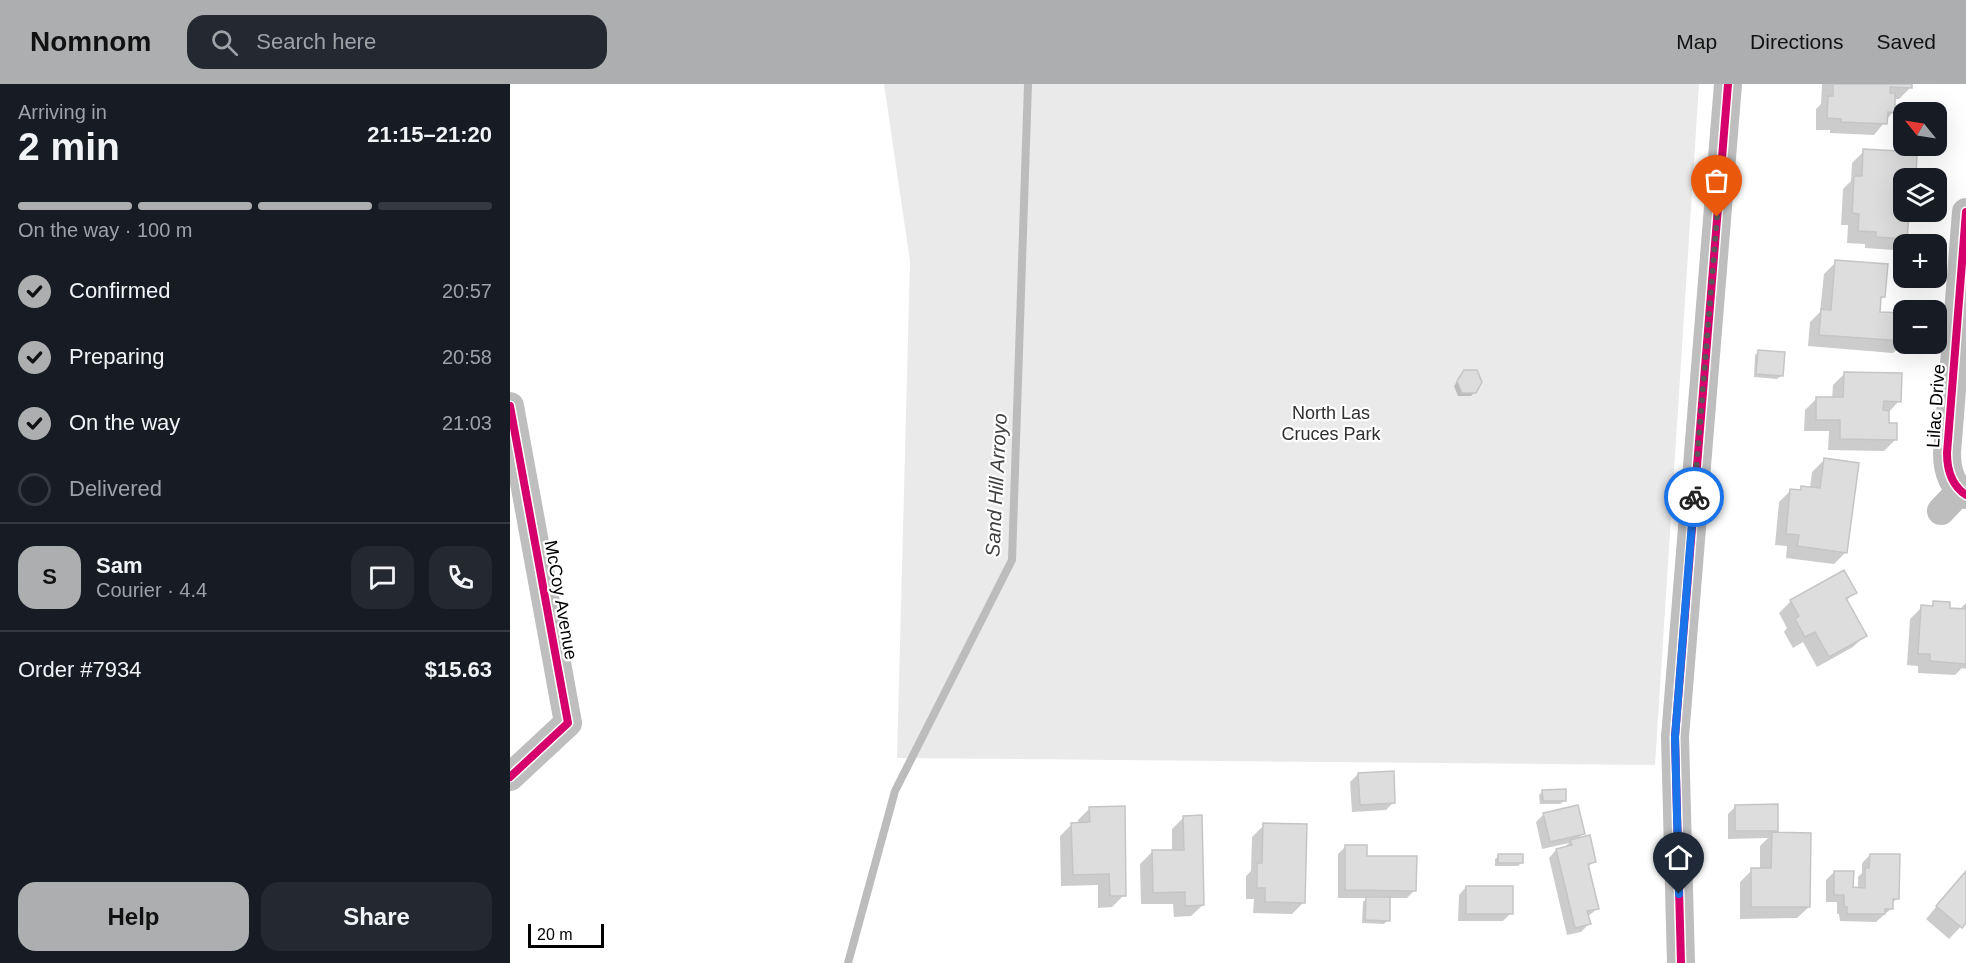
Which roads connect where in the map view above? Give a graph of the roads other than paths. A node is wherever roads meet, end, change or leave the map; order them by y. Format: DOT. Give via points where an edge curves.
graph roads {
  1 [pos="1728,84"];
  2 [pos="1966,212"];
  3 [pos="510,405"];
  4 [pos="1956,499"];
  5 [pos="510,777"];
  6 [pos="1681,963"];
  1 -- 6 [label="street" via="1675,737"];
  2 -- 4 [label="street, Lilac Drive" via="1947,453"];
  3 -- 5 [label="street, McCoy Avenue" via="568,723"];
}
